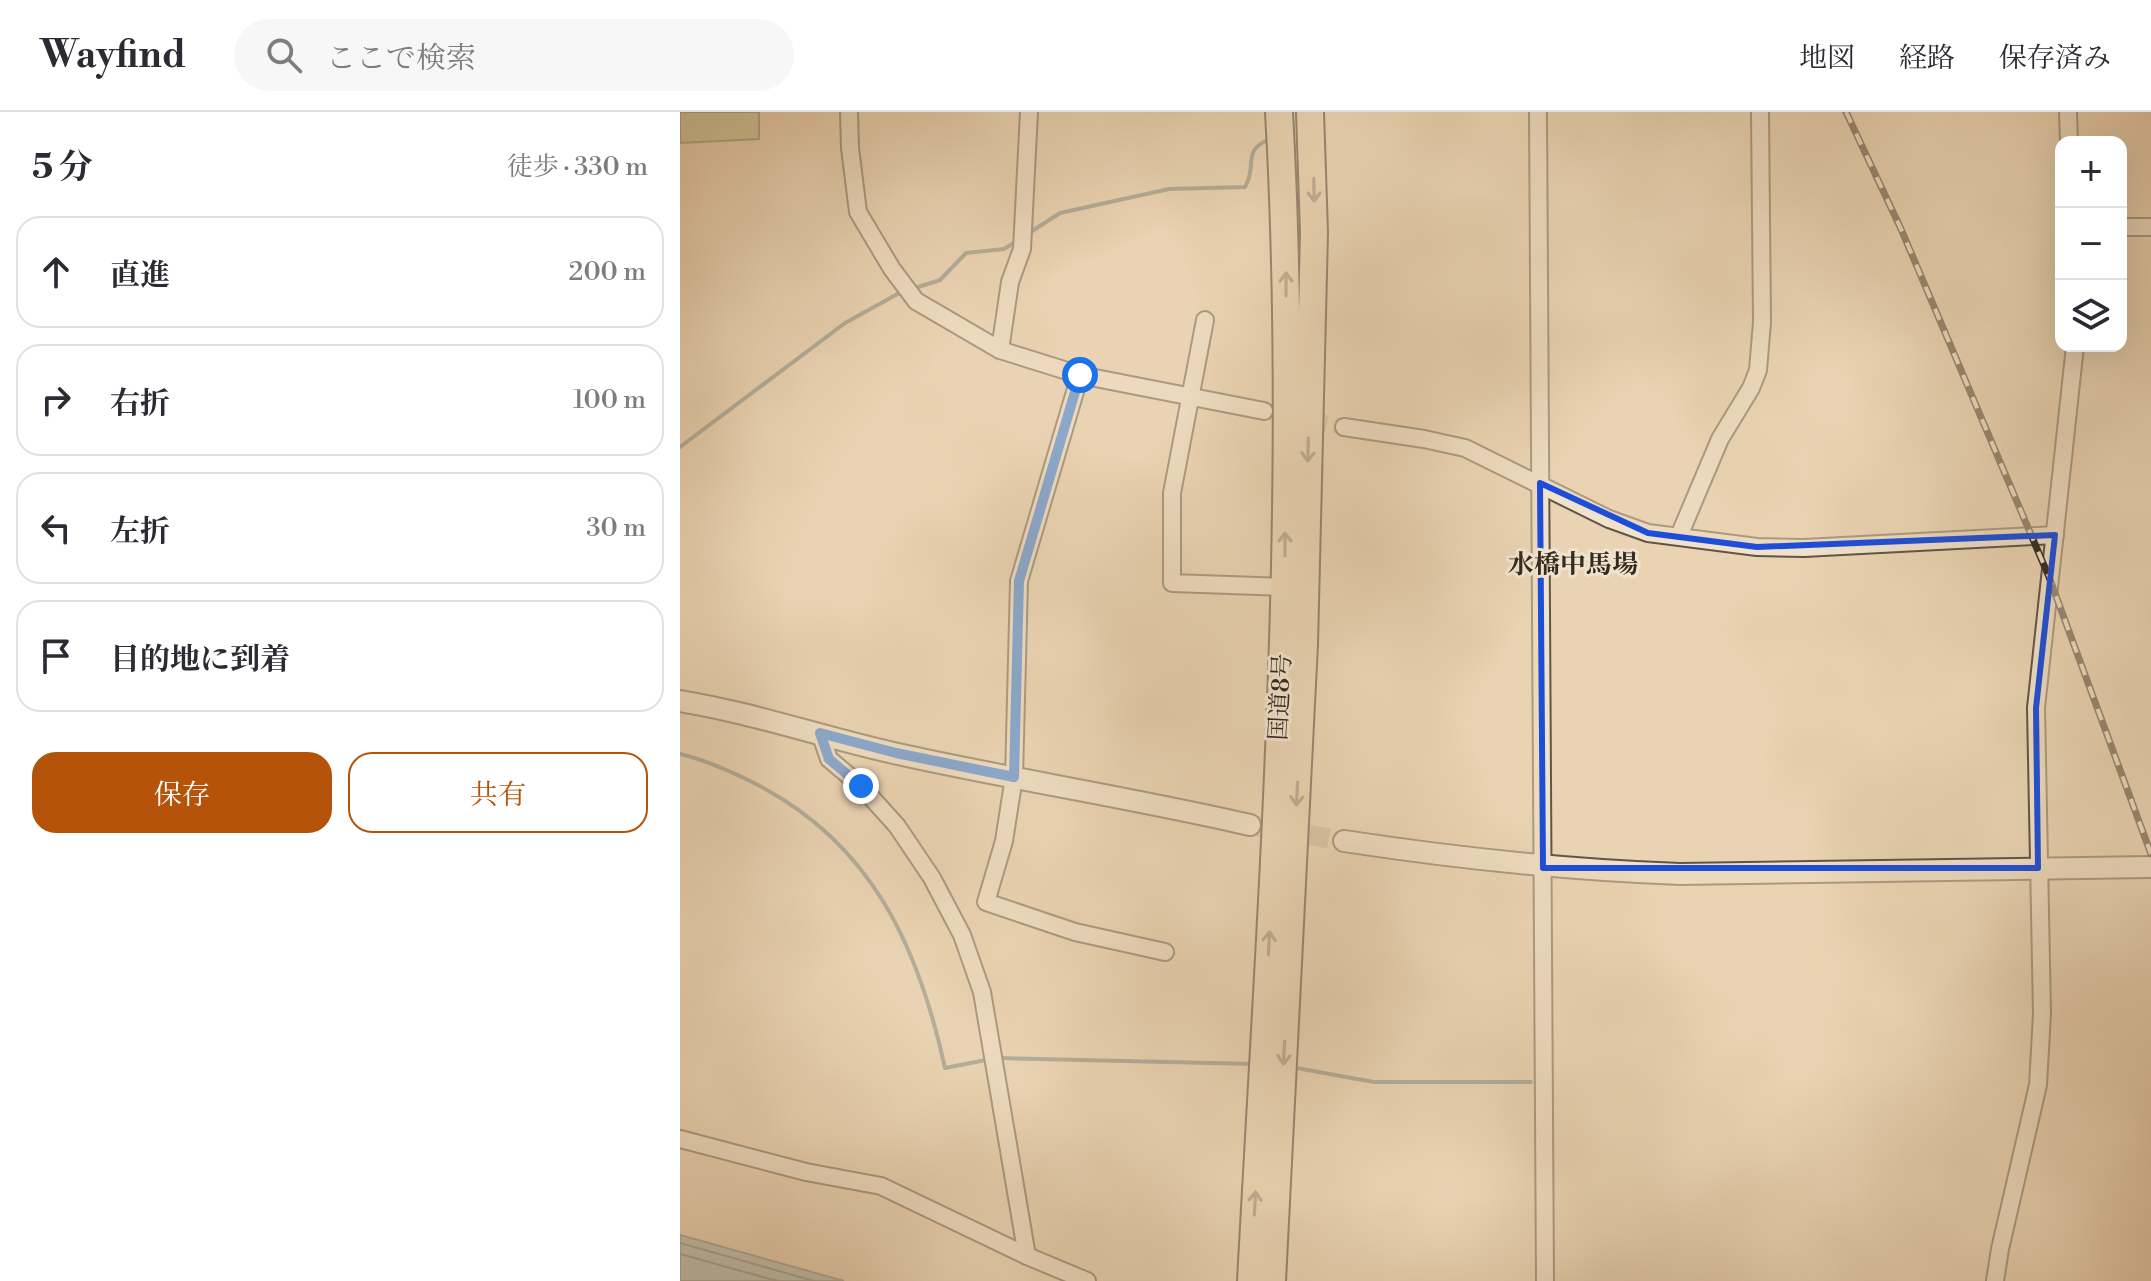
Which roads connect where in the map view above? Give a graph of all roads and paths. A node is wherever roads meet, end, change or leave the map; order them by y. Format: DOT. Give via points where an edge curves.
graph roads {
  1 [pos="849,112"];
  2 [pos="1029,112"];
  3 [pos="1279,112"];
  4 [pos="1310,112"];
  5 [pos="1538,112"];
  6 [pos="1760,112"];
  7 [pos="2068,112"];
  8 [pos="2069,136"];
  9 [pos="2127,227"];
  10 [pos="2151,227"];
  11 [pos="1205,320"];
  12 [pos="1000,350"];
  13 [pos="2074,352"];
  14 [pos="1080,375"];
  15 [pos="1191,398"];
  16 [pos="1264,411"];
  17 [pos="1344,427"];
  18 [pos="1540,483"];
  19 [pos="2055,535"];
  20 [pos="1679,536"];
  21 [pos="1284,587"];
  22 [pos="680,701"];
  23 [pos="820,733"];
  24 [pos="1014,777"];
  25 [pos="1250,825"];
  26 [pos="1344,841"];
  27 [pos="2151,867"];
  28 [pos="1543,868"];
  29 [pos="2038,868"];
  30 [pos="1165,952"];
  31 [pos="680,1139"];
  32 [pos="1027,1256"];
  33 [pos="1087,1281"];
  34 [pos="1251,1281"];
  35 [pos="1272,1281"];
  36 [pos="1545,1281"];
  37 [pos="1995,1281"];
  1 -- 12 [label="street" via="858,212 892,269 916,301"];
  2 -- 12 [label="street" via="1022,249 1010,282"];
  21 -- 3 [label="highway, 国道8号, one-way" via="1286,233"];
  4 -- 35 [label="highway, 国道8号, one-way" via="1314,233 1304,644"];
  5 -- 18 [label="street"];
  6 -- 20 [label="street" via="1758,370 1720,439"];
  7 -- 8 [label="street"];
  9 -- 10 [label="street"];
  11 -- 15 [label="street"];
  12 -- 14 [label="street"];
  13 -- 19 [label="street"];
  14 -- 15 [label="street"];
  14 -- 24 [label="street" via="1019,581"];
  15 -- 16 [label="street"];
  15 -- 21 [label="street" via="1172,493 1172,583"];
  17 -- 18 [label="street" via="1465,448"];
  18 -- 20 [label="street" via="1609,519 1648,533"];
  18 -- 28 [label="street"];
  19 -- 20 [label="street" via="1804,548"];
  19 -- 29 [label="street" via="2036,708"];
  34 -- 21 [label="highway, 国道8号, one-way"];
  22 -- 23 [label="street"];
  23 -- 24 [label="street"];
  23 -- 32 [label="street" via="829,759 897,826 962,935 982,992"];
  24 -- 25 [label="street"];
  24 -- 30 [label="street" via="1004,841 986,902 1075,932"];
  26 -- 28 [label="street"];
  27 -- 29 [label="street"];
  28 -- 29 [label="street" via="1680,874"];
  28 -- 36 [label="street"];
  29 -- 37 [label="street" via="2038,1085"];
  31 -- 32 [label="street" via="881,1186"];
  32 -- 33 [label="street"];
}
